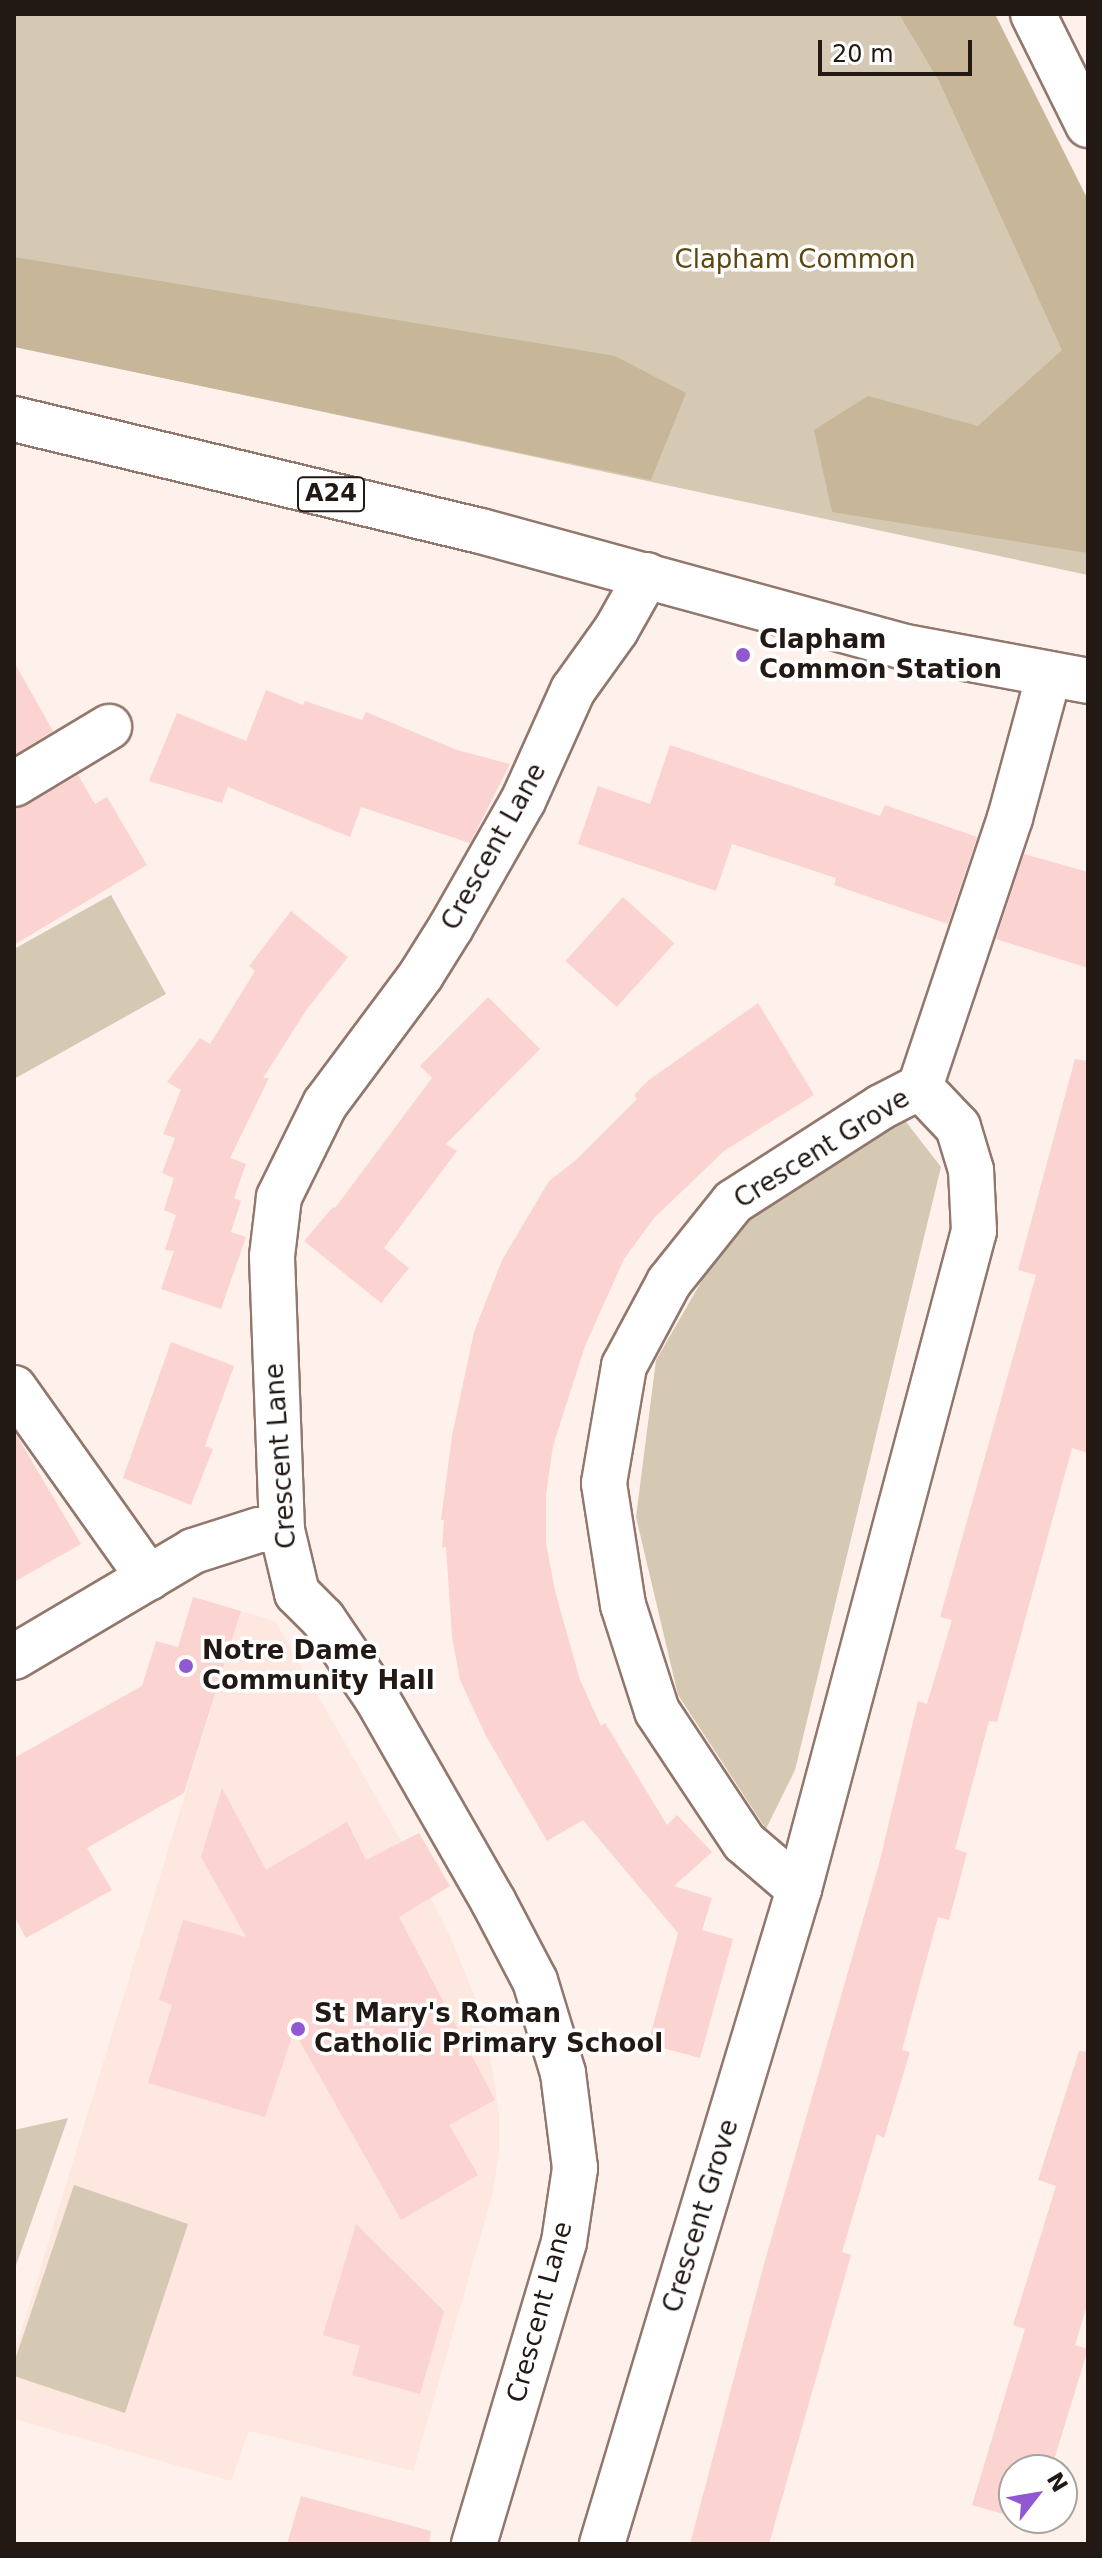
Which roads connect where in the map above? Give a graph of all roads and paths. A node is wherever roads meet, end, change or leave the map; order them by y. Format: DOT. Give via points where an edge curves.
graph roads {
  1 [pos="1033,14"];
  2 [pos="1088,125"];
  3 [pos="14,419"];
  4 [pos="647,575"];
  5 [pos="1068,678"];
  6 [pos="109,727"];
  7 [pos="14,784"];
  8 [pos="920,1087"];
  9 [pos="14,1388"];
  10 [pos="282,1530"];
  11 [pos="149,1578"];
  12 [pos="14,1657"];
  13 [pos="799,1889"];
  14 [pos="474,2544"];
  15 [pos="602,2544"];
  1 -- 2 [label="main road"];
  3 -- 4 [label="main road, A24"];
  4 -- 5 [label="main road, A24" via="900,646"];
  4 -- 10 [label="main road, Crescent Lane" via="573,690 523,801 465,904 421,975 325,1104 279,1197 272,1256"];
  5 -- 8 [label="main road, Crescent Grove" via="1010,818"];
  6 -- 7 [label="main road"];
  8 -- 13 [label="main road, Crescent Grove" via="958,1127 971,1170 974,1231"];
  8 -- 13 [label="main road, Crescent Grove" via="733,1202 669,1282 624,1366 604,1483 623,1605 657,1711 744,1842"];
  9 -- 11 [label="main road"];
  10 -- 11 [label="main road" via="226,1538"];
  10 -- 14 [label="main road, Crescent Lane" via="297,1593 323,1619 378,1700 535,1981 563,2073 575,2168 564,2242"];
  11 -- 12 [label="main road"];
  13 -- 15 [label="main road, Crescent Grove"];
}
